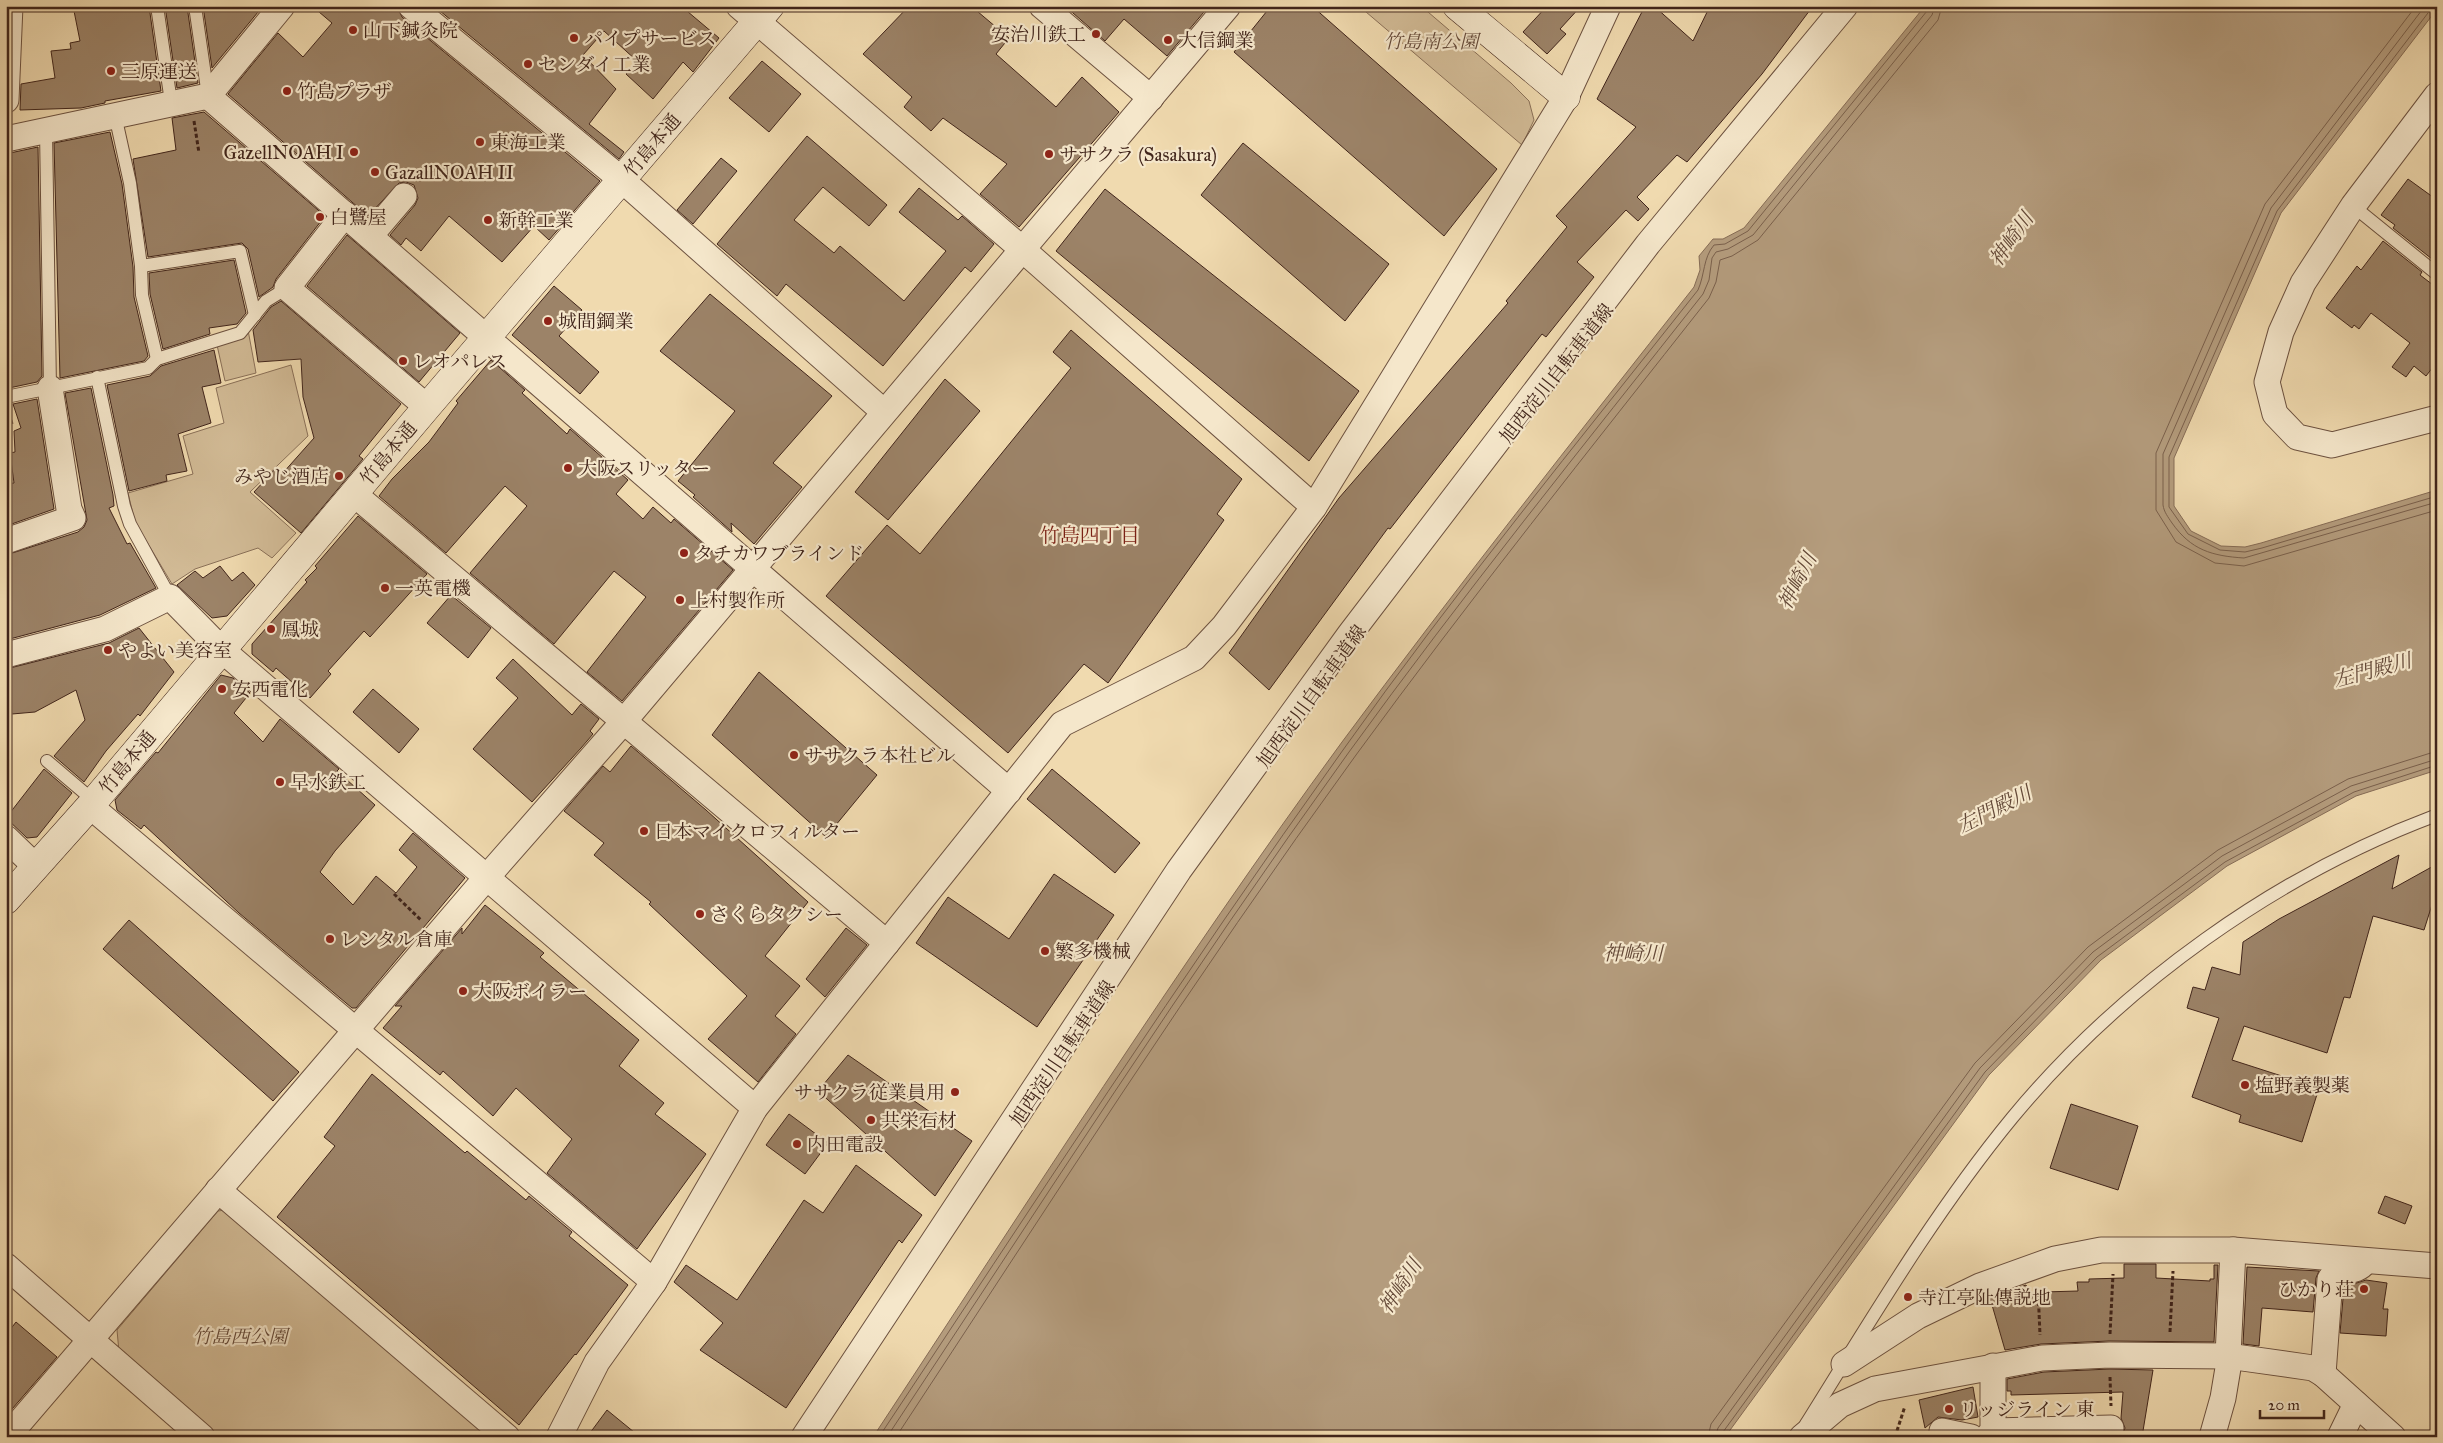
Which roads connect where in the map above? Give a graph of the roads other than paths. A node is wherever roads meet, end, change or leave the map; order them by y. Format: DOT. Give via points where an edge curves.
graph roads {
  1 [pos="10,6"];
  2 [pos="156,6"];
  3 [pos="195,6"];
  4 [pos="282,6"];
  5 [pos="411,6"];
  6 [pos="1042,6"];
  7 [pos="1228,6"];
  8 [pos="1457,6"];
  9 [pos="1608,6"];
  10 [pos="1845,6"];
  11 [pos="755,11"];
  12 [pos="2437,95"];
  13 [pos="208,96"];
  14 [pos="1566,97"];
  15 [pos="1151,98"];
  16 [pos="6,100"];
  17 [pos="171,102"];
  18 [pos="115,115"];
  19 [pos="46,130"];
  20 [pos="6,139"];
  21 [pos="622,180"];
  22 [pos="404,196"];
  23 [pos="2353,206"];
  24 [pos="344,214"];
  25 [pos="370,236"];
  26 [pos="1022,249"];
  27 [pos="141,266"];
  28 [pos="2437,274"];
  29 [pos="287,288"];
  30 [pos="255,315"];
  31 [pos="486,337"];
  32 [pos="157,359"];
  33 [pos="97,377"];
  34 [pos="50,388"];
  35 [pos="6,398"];
  36 [pos="427,406"];
  37 [pos="884,412"];
  38 [pos="2437,418"];
  39 [pos="354,494"];
  40 [pos="1314,507"];
  41 [pos="6,540"];
  42 [pos="751,567"];
  43 [pos="170,597"];
  44 [pos="222,650"];
  45 [pos="6,654"];
  46 [pos="624,721"];
  47 [pos="47,761"];
  48 [pos="1009,791"];
  49 [pos="92,804"];
  50 [pos="2437,815"];
  51 [pos="6,838"];
  52 [pos="35,866"];
  53 [pos="487,877"];
  54 [pos="6,900"];
  55 [pos="887,943"];
  56 [pos="356,1030"];
  57 [pos="756,1108"];
  58 [pos="218,1190"];
  59 [pos="2233,1250"];
  60 [pos="2367,1259"];
  61 [pos="6,1266"];
  62 [pos="2437,1266"];
  63 [pos="654,1282"];
  64 [pos="90,1340"];
  65 [pos="2229,1356"];
  66 [pos="1844,1364"];
  67 [pos="1994,1366"];
  68 [pos="2323,1374"];
  69 [pos="2356,1404"];
  70 [pos="2111,1428"];
  71 [pos="1942,1430"];
  72 [pos="1984,1435"];
  73 [pos="7,1437"];
  74 [pos="202,1437"];
  75 [pos="507,1437"];
  76 [pos="559,1437"];
  77 [pos="804,1437"];
  78 [pos="1798,1437"];
  79 [pos="1802,1437"];
  80 [pos="2212,1437"];
  81 [pos="2340,1437"];
  82 [pos="2393,1437"];
  1 -- 16 [label="street"];
  2 -- 17 [label="lane"];
  3 -- 13 [label="lane"];
  4 -- 13 [label="street"];
  5 -- 21 [label="street"];
  6 -- 15 [label="street"];
  7 -- 15 [label="street"];
  8 -- 14 [label="street"];
  9 -- 14 [label="street"];
  10 -- 77 [label="street" via="1648,244 1333,658 1140,927"];
  11 -- 21 [label="street, 竹島本通"];
  11 -- 26 [label="street"];
  12 -- 23 [label="street"];
  13 -- 17 [label="street"];
  13 -- 24 [label="street"];
  14 -- 40 [label="street"];
  15 -- 26 [label="street"];
  17 -- 18 [label="street"];
  18 -- 19 [label="street"];
  18 -- 27 [label="lane" via="130,183"];
  19 -- 20 [label="street"];
  19 -- 34 [label="lane"];
  21 -- 31 [label="street, 竹島本通"];
  21 -- 37 [label="street"];
  22 -- 25 [label="street"];
  23 -- 28 [label="lane"];
  23 -- 38 [label="street" via="2303,282 2281,332 2267,382 2274,414 2297,437 2332,445"];
  24 -- 25 [label="street"];
  24 -- 29 [label="street"];
  25 -- 31 [label="street"];
  26 -- 37 [label="street"];
  26 -- 40 [label="street"];
  27 -- 30 [label="lane" via="240,251"];
  27 -- 32 [label="lane" via="142,295"];
  29 -- 30 [label="lane" via="266,301"];
  29 -- 36 [label="street"];
  30 -- 32 [label="lane" via="240,333"];
  31 -- 36 [label="street, 竹島本通"];
  31 -- 42 [label="street"];
  32 -- 33 [label="lane" via="148,368"];
  33 -- 34 [label="lane"];
  33 -- 43 [label="lane" via="124,506 130,524"];
  34 -- 35 [label="lane"];
  34 -- 41 [label="street" via="72,518"];
  36 -- 39 [label="street, 竹島本通"];
  37 -- 42 [label="street"];
  39 -- 44 [label="street, 竹島本通"];
  39 -- 46 [label="street"];
  40 -- 48 [label="street" via="1224,626 1194,658 1062,724"];
  42 -- 46 [label="street"];
  42 -- 48 [label="street"];
  43 -- 44 [label="street"];
  43 -- 45 [label="street" via="105,629"];
  44 -- 49 [label="street, 竹島本通"];
  44 -- 53 [label="street"];
  46 -- 53 [label="street"];
  46 -- 55 [label="street"];
  47 -- 49 [label="lane"];
  48 -- 55 [label="street"];
  49 -- 52 [label="street, 竹島本通"];
  49 -- 56 [label="street"];
  50 -- 66 [label="lane" via="2357,848 2300,878 2209,936 2137,992 2054,1072 1961,1184"];
  51 -- 52 [label="street"];
  52 -- 54 [label="street, 竹島本通"];
  53 -- 56 [label="street"];
  53 -- 57 [label="street"];
  55 -- 57 [label="street"];
  56 -- 58 [label="street"];
  56 -- 63 [label="street"];
  57 -- 63 [label="street"];
  58 -- 64 [label="street"];
  58 -- 75 [label="street"];
  59 -- 60 [label="street"];
  59 -- 65 [label="street"];
  59 -- 66 [label="street" via="2101,1250 2056,1259 1980,1286 1918,1316"];
  60 -- 62 [label="street"];
  60 -- 68 [label="street" via="2361,1267 2333,1274 2330,1279"];
  61 -- 64 [label="street"];
  63 -- 76 [label="street" via="597,1362"];
  64 -- 73 [label="street"];
  64 -- 74 [label="street"];
  65 -- 67 [label="street" via="2110,1355 2042,1358"];
  65 -- 68 [label="street" via="2313,1368"];
  65 -- 80 [label="street" via="2223,1398"];
  66 -- 78 [label="lane"];
  67 -- 72 [label="street"];
  67 -- 79 [label="street" via="1875,1390 1840,1405"];
  68 -- 69 [label="street"];
  69 -- 81 [label="street"];
  69 -- 82 [label="street"];
  70 -- 72 [label="street"];
  71 -- 72 [label="street"];
}
